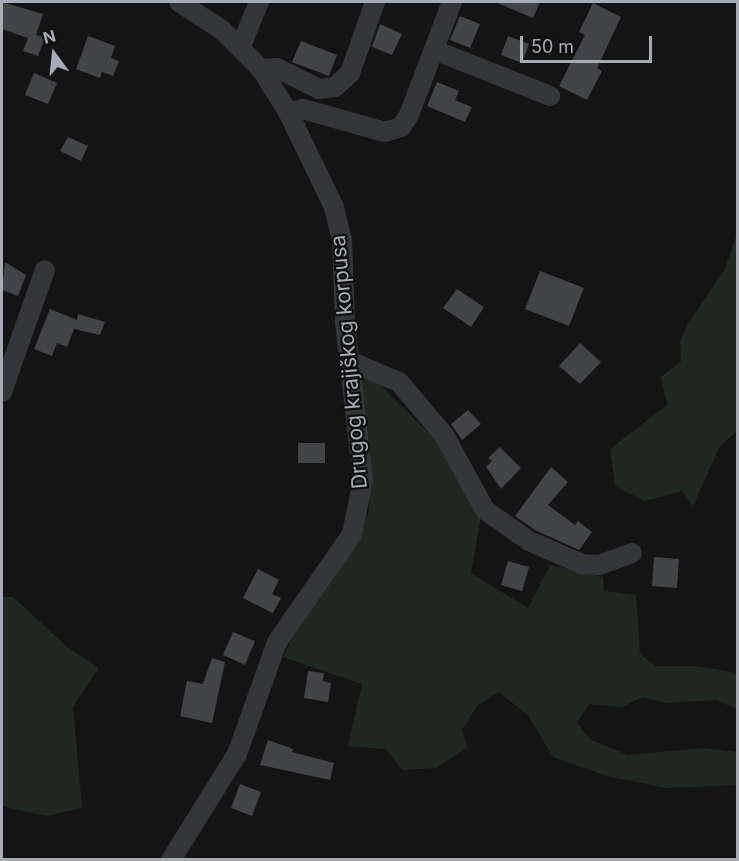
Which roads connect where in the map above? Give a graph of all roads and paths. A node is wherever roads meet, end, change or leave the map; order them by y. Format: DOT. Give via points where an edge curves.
graph roads {
  1 [pos="179,2"];
  2 [pos="259,2"];
  3 [pos="375,2"];
  4 [pos="452,2"];
  5 [pos="241,46"];
  6 [pos="434,50"];
  7 [pos="261,69"];
  8 [pos="550,96"];
  9 [pos="288,112"];
  10 [pos="45,270"];
  11 [pos="349,361"];
  12 [pos="2,392"];
  13 [pos="632,553"];
  14 [pos="171,860"];
  1 -- 5 [label="street, Drugog krajiškog korpusa"];
  2 -- 5 [label="street"];
  3 -- 7 [label="street" via="350,73 335,87 319,89 277,68"];
  4 -- 6 [label="street"];
  5 -- 7 [label="street, Drugog krajiškog korpusa"];
  6 -- 8 [label="street"];
  6 -- 9 [label="street" via="409,115 393,130 374,130 303,109"];
  7 -- 9 [label="street, Drugog krajiškog korpusa"];
  9 -- 11 [label="street, Drugog krajiškog korpusa" via="334,207 342,240"];
  10 -- 12 [label="street"];
  11 -- 13 [label="street" via="399,382 444,435 477,500 529,541 582,564 599,565"];
  11 -- 14 [label="street, Drugog krajiškog korpusa" via="363,480 352,534 277,642 237,754"];
}
